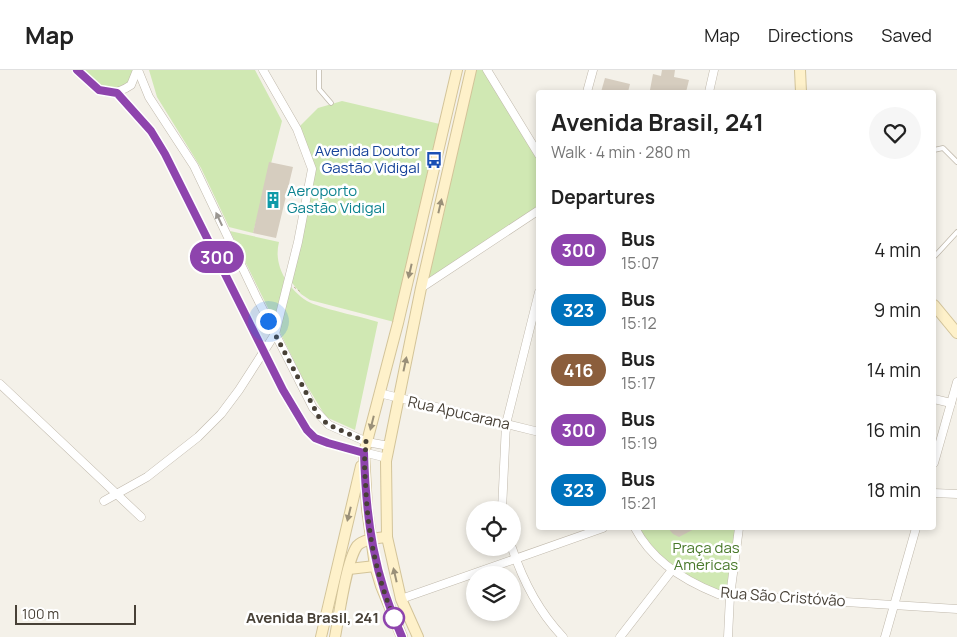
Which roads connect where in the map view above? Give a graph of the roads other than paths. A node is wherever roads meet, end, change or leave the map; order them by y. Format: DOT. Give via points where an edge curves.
graph roads {
  1 [pos="78,70"];
  2 [pos="138,70"];
  3 [pos="264,70"];
  4 [pos="319,70"];
  5 [pos="457,70"];
  6 [pos="471,70"];
  7 [pos="487,70"];
  8 [pos="593,70"];
  9 [pos="714,70"];
  10 [pos="800,70"];
  11 [pos="588,90"];
  12 [pos="709,90"];
  13 [pos="801,90"];
  14 [pos="117,93"];
  15 [pos="331,103"];
  16 [pos="444,125"];
  17 [pos="458,128"];
  18 [pos="536,149"];
  19 [pos="936,150"];
  20 [pos="957,162"];
  21 [pos="536,212"];
  22 [pos="957,232"];
  23 [pos="936,255"];
  24 [pos="421,288"];
  25 [pos="536,304"];
  26 [pos="936,307"];
  27 [pos="957,333"];
  28 [pos="275,334"];
  29 [pos="264,352"];
  30 [pos="957,382"];
  31 [pos="0,384"];
  32 [pos="379,393"];
  33 [pos="398,399"];
  34 [pos="936,400"];
  35 [pos="951,403"];
  36 [pos="506,424"];
  37 [pos="536,431"];
  38 [pos="367,442"];
  39 [pos="389,446"];
  40 [pos="364,453"];
  41 [pos="936,456"];
  42 [pos="387,458"];
  43 [pos="936,493"];
  44 [pos="116,494"];
  45 [pos="957,494"];
  46 [pos="104,501"];
  47 [pos="502,501"];
  48 [pos="141,517"];
  49 [pos="597,530"];
  50 [pos="636,530"];
  51 [pos="739,530"];
  52 [pos="915,530"];
  53 [pos="386,537"];
  54 [pos="370,540"];
  55 [pos="343,542"];
  56 [pos="358,546"];
  57 [pos="515,556"];
  58 [pos="516,559"];
  59 [pos="376,566"];
  60 [pos="349,569"];
  61 [pos="672,570"];
  62 [pos="730,596"];
  63 [pos="401,599"];
  64 [pos="895,604"];
  65 [pos="957,609"];
  66 [pos="321,637"];
  67 [pos="334,637"];
  68 [pos="402,637"];
  69 [pos="418,637"];
  70 [pos="563,637"];
  71 [pos="620,637"];
  72 [pos="728,637"];
  73 [pos="885,637"];
  1 -- 14 [label="street" via="99,90"];
  2 -- 14 [label="street" via="131,85"];
  28 -- 2 [label="street, one-way" via="194,166 150,97"];
  3 -- 28 [label="street" via="297,129 312,169"];
  4 -- 15 [label="lane" via="319,89"];
  5 -- 16 [label="main road"];
  6 -- 17 [label="main road"];
  7 -- 18 [label="street"];
  8 -- 11 [label="street"];
  9 -- 12 [label="street"];
  10 -- 13 [label="main road"];
  14 -- 29 [label="street" via="151,131 165,154"];
  16 -- 17 [label="lane"];
  16 -- 32 [label="main road, one-way"];
  24 -- 17 [label="main road, one-way"];
  19 -- 20 [label="lane" via="943,148"];
  21 -- 24 [label="street"];
  22 -- 23 [label="lane"];
  33 -- 24 [label="main road, one-way"];
  25 -- 36 [label="street"];
  26 -- 27 [label="main road"];
  28 -- 29 [label="street"];
  28 -- 38 [label="street" via="319,417"];
  29 -- 40 [label="street" via="307,430 315,438"];
  29 -- 44 [label="street" via="226,408 198,437 147,477"];
  30 -- 35 [label="street"];
  31 -- 44 [label="street"];
  32 -- 33 [label="street, Rua Apucarana"];
  32 -- 38 [label="main road, one-way"];
  33 -- 36 [label="street, Rua Apucarana"];
  33 -- 39 [label="main road"];
  34 -- 35 [label="street"];
  35 -- 41 [label="street"];
  36 -- 37 [label="street, Rua Apucarana"];
  36 -- 47 [label="street"];
  38 -- 39 [label="street"];
  38 -- 40 [label="main road"];
  39 -- 42 [label="main road"];
  40 -- 42 [label="street"];
  40 -- 54 [label="main road"];
  40 -- 55 [label="main road, one-way"];
  42 -- 53 [label="main road"];
  43 -- 45 [label="street"];
  44 -- 46 [label="street"];
  44 -- 48 [label="street"];
  49 -- 58 [label="street"];
  50 -- 61 [label="street, Rua São Cristóvão" via="658,559"];
  51 -- 62 [label="street"];
  52 -- 64 [label="street"];
  53 -- 54 [label="main road"];
  63 -- 53 [label="main road, one-way"];
  54 -- 56 [label="main road"];
  54 -- 59 [label="main road"];
  55 -- 56 [label="main road"];
  55 -- 66 [label="main road"];
  56 -- 60 [label="main road"];
  57 -- 58 [label="street"];
  58 -- 63 [label="street"];
  58 -- 70 [label="street" via="544,618"];
  59 -- 60 [label="main road"];
  59 -- 68 [label="main road"];
  60 -- 67 [label="main road"];
  61 -- 62 [label="street, Rua São Cristóvão" via="699,587"];
  61 -- 71 [label="street"];
  62 -- 64 [label="street, Rua São Cristóvão"];
  62 -- 72 [label="street"];
  63 -- 69 [label="main road"];
  64 -- 65 [label="street, Rua São Cristóvão"];
  64 -- 73 [label="street"];
}
